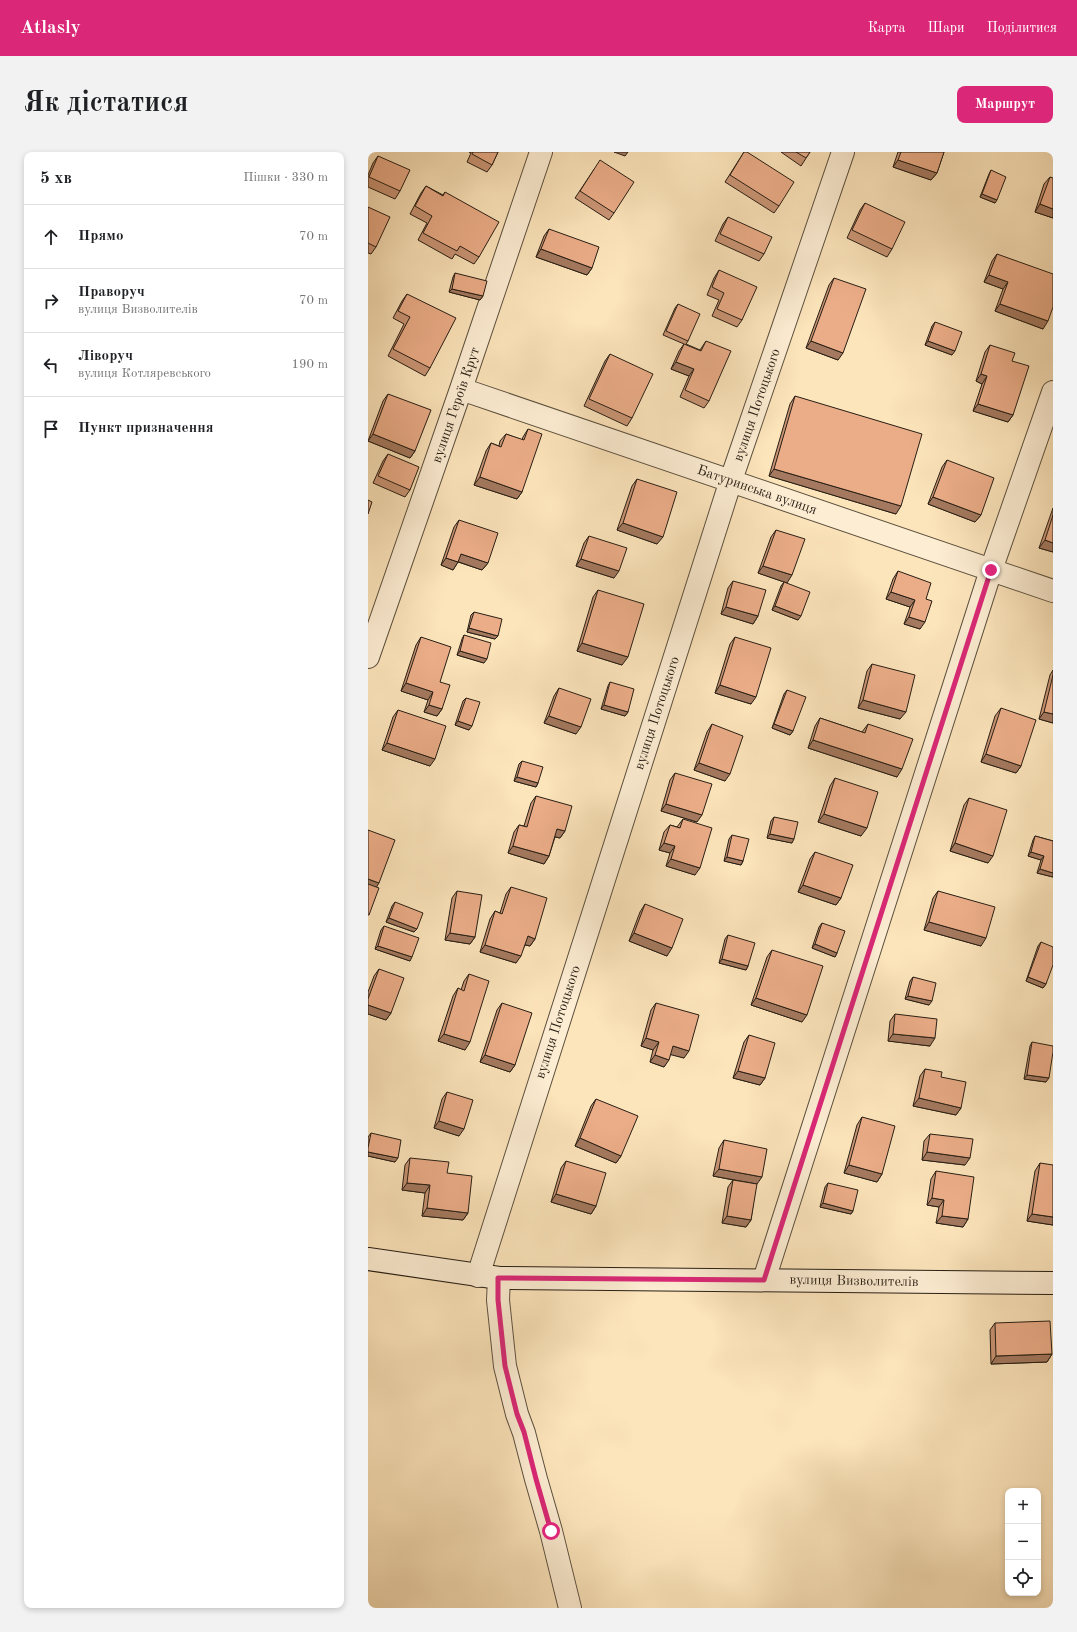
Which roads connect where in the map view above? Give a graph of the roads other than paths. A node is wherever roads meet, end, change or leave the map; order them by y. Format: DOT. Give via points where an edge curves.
graph roads {
  1 [pos="541,152"];
  2 [pos="843,152"];
  3 [pos="461,389"];
  4 [pos="1053,392"];
  5 [pos="731,480"];
  6 [pos="991,570"];
  7 [pos="1053,591"];
  8 [pos="368,657"];
  9 [pos="368,1259"];
  10 [pos="488,1277"];
  11 [pos="764,1280"];
  12 [pos="1053,1283"];
  13 [pos="570,1608"];
  1 -- 3 [label="street, вулиця Героїв Крут"];
  2 -- 5 [label="street, вулиця Потоцького"];
  3 -- 5 [label="street, Батуринська вулиця"];
  3 -- 8 [label="street, вулиця Героїв Крут"];
  4 -- 6 [label="street"];
  5 -- 6 [label="street, Батуринська вулиця"];
  5 -- 10 [label="street, вулиця Потоцького"];
  6 -- 7 [label="street, Батуринська вулиця"];
  6 -- 11 [label="street"];
  9 -- 10 [label="street, вулиця Визволителів"];
  10 -- 11 [label="street, вулиця Визволителів"];
  10 -- 13 [label="street, вулиця Потоцького" via="498,1300 505,1366"];
  11 -- 12 [label="street, вулиця Визволителів"];
}
